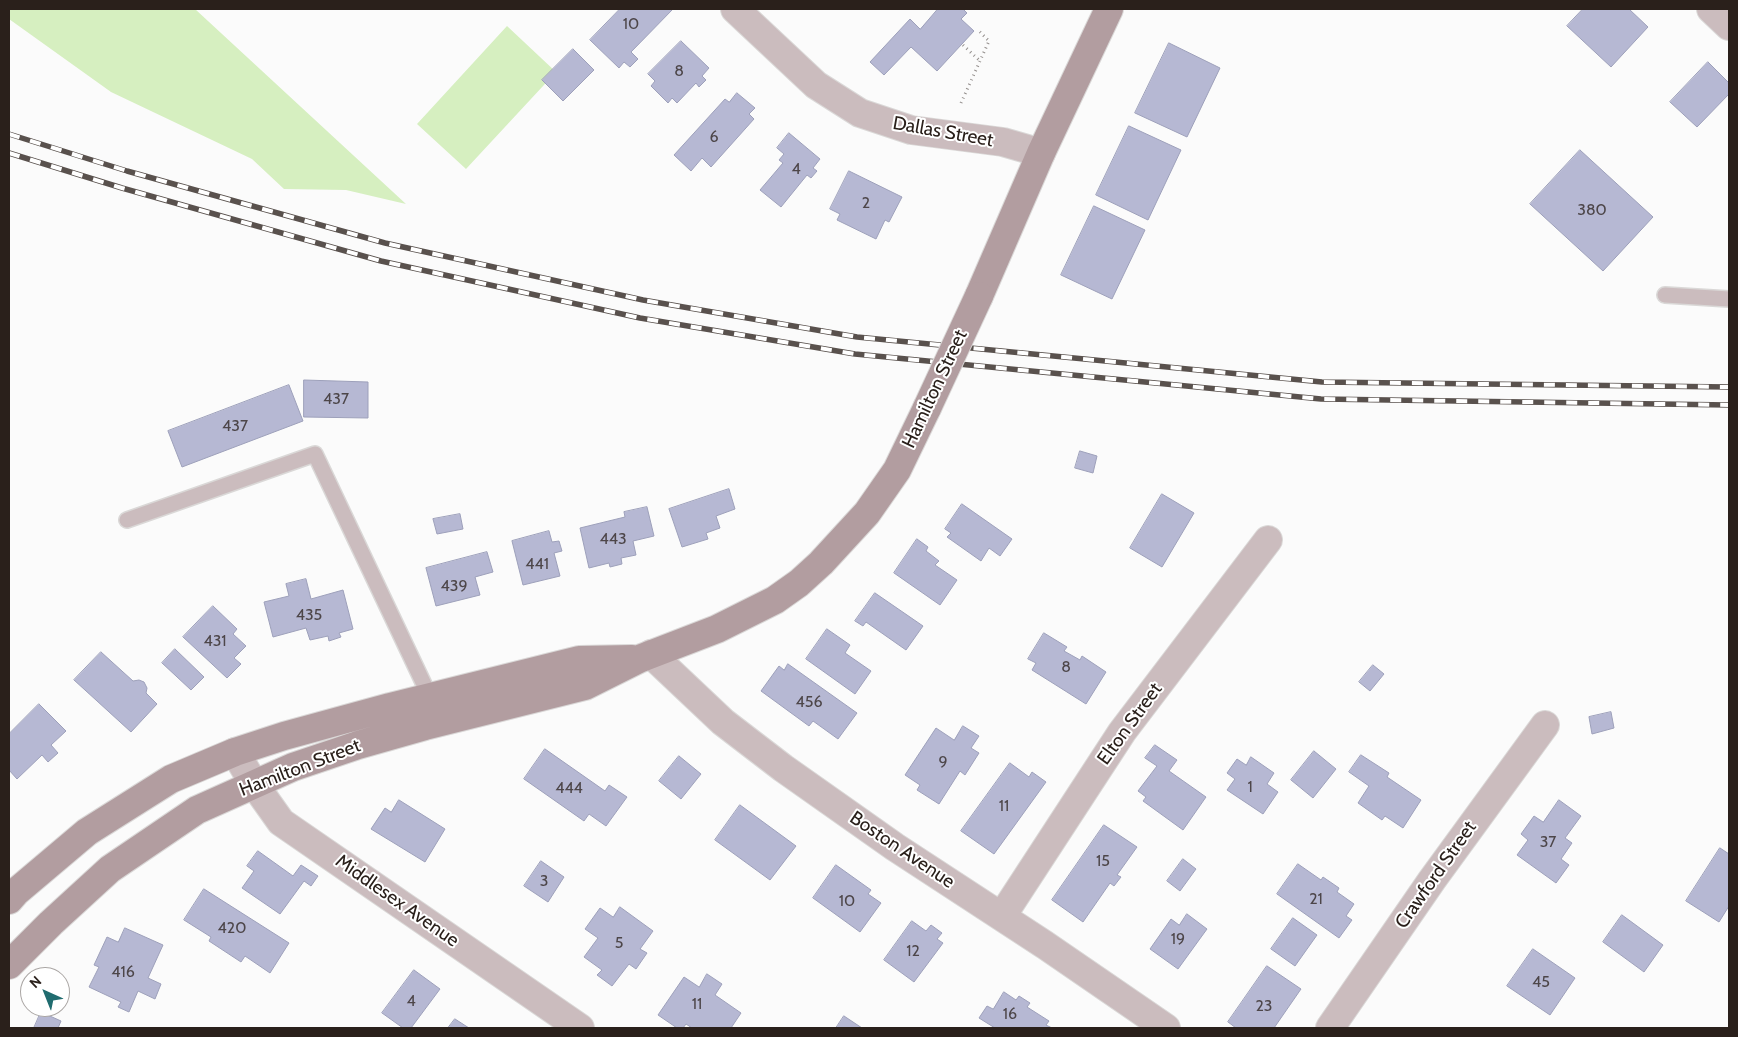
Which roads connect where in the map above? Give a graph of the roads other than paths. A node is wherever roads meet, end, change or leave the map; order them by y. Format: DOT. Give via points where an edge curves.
graph roads {
  1 [pos="735,9"];
  2 [pos="1109,9"];
  3 [pos="1711,9"];
  4 [pos="1729,26"];
  5 [pos="1040,153"];
  6 [pos="1665,295"];
  7 [pos="1729,299"];
  8 [pos="127,520"];
  9 [pos="1268,540"];
  10 [pos="645,657"];
  11 [pos="430,697"];
  12 [pos="1545,725"];
  13 [pos="236,752"];
  14 [pos="254,784"];
  15 [pos="9,900"];
  16 [pos="1002,916"];
  17 [pos="9,965"];
  18 [pos="580,1028"];
  19 [pos="1166,1028"];
  20 [pos="1330,1028"];
  1 -- 5 [label="street, Dallas Street" via="816,85 860,113 911,130 1003,142"];
  2 -- 5 [label="main road, Hamilton Street"];
  3 -- 4 [label="street"];
  5 -- 10 [label="main road, Hamilton Street, bridge" via="927,408 897,470 879,498 822,563 776,600 695,639"];
  6 -- 7 [label="lane"];
  8 -- 11 [label="lane" via="315,454"];
  9 -- 16 [label="street, Elton Street" via="1122,732"];
  10 -- 11 [label="main road, Hamilton Street" via="579,660"];
  10 -- 14 [label="main road, Hamilton Street" via="585,686 358,745 293,766"];
  10 -- 16 [label="street, Boston Avenue" via="753,746 895,847"];
  11 -- 13 [label="main road, Hamilton Street"];
  12 -- 20 [label="street, Crawford Street" via="1443,864"];
  13 -- 14 [label="street, Middlesex Avenue"];
  13 -- 15 [label="main road, Hamilton Street" via="171,779 87,832"];
  14 -- 17 [label="main road, Hamilton Street" via="198,810 110,869"];
  14 -- 18 [label="street, Middlesex Avenue" via="281,822"];
  16 -- 19 [label="street, Boston Avenue"];
}
